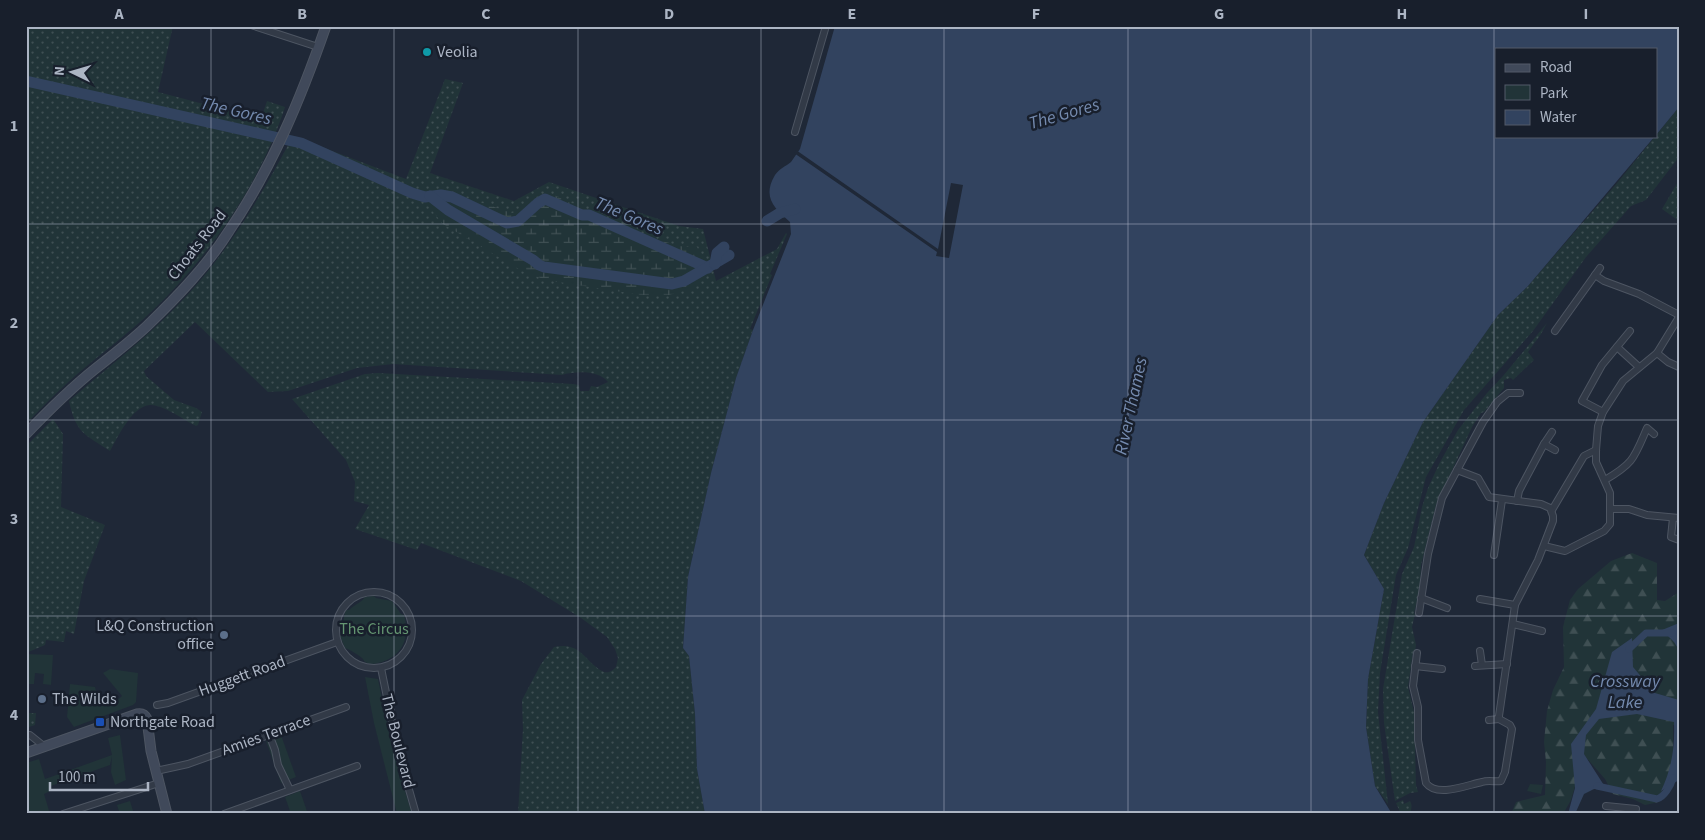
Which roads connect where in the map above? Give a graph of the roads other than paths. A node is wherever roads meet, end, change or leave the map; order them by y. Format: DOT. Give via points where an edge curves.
graph roads {
  1 [pos="254,26"];
  2 [pos="326,26"];
  3 [pos="826,26"];
  4 [pos="318,48"];
  5 [pos="795,132"];
  6 [pos="1600,268"];
  7 [pos="1595,276"];
  8 [pos="1679,316"];
  9 [pos="1555,331"];
  10 [pos="1630,331"];
  11 [pos="1618,347"];
  12 [pos="1658,353"];
  13 [pos="1639,367"];
  14 [pos="1679,367"];
  15 [pos="1520,393"];
  16 [pos="1603,412"];
  17 [pos="1552,432"];
  18 [pos="26,434"];
  19 [pos="1654,434"];
  20 [pos="1544,444"];
  21 [pos="1555,450"];
  22 [pos="1596,450"];
  23 [pos="1457,470"];
  24 [pos="1605,480"];
  25 [pos="1502,500"];
  26 [pos="1517,501"];
  27 [pos="1611,509"];
  28 [pos="1552,510"];
  29 [pos="1676,518"];
  30 [pos="1679,540"];
  31 [pos="1544,546"];
  32 [pos="1494,555"];
  33 [pos="1421,598"];
  34 [pos="1480,599"];
  35 [pos="1515,605"];
  36 [pos="1447,608"];
  37 [pos="1419,613"];
  38 [pos="1512,624"];
  39 [pos="1542,631"];
  40 [pos="337,642"];
  41 [pos="1480,651"];
  42 [pos="1417,654"];
  43 [pos="1507,664"];
  44 [pos="1415,666"];
  45 [pos="380,668"];
  46 [pos="1442,669"];
  47 [pos="157,705"];
  48 [pos="346,706"];
  49 [pos="1499,719"];
  50 [pos="1489,720"];
  51 [pos="269,734"];
  52 [pos="26,736"];
  53 [pos="45,747"];
  54 [pos="26,753"];
  55 [pos="358,766"];
  56 [pos="159,770"];
  57 [pos="155,784"];
  58 [pos="290,790"];
  59 [pos="1606,806"];
  60 [pos="1636,808"];
  61 [pos="1620,810"];
  62 [pos="63,814"];
  63 [pos="167,814"];
  64 [pos="224,814"];
  65 [pos="416,814"];
  1 -- 4 [label="street"];
  2 -- 4 [label="street, Choats Road"];
  3 -- 5 [label="street"];
  4 -- 18 [label="street, Choats Road" via="278,147 229,233 189,283 147,326 72,389"];
  6 -- 7 [label="street"];
  7 -- 8 [label="street" via="1639,294"];
  7 -- 9 [label="street"];
  8 -- 12 [label="street"];
  10 -- 11 [label="street"];
  11 -- 13 [label="street"];
  11 -- 16 [label="street" via="1602,365 1582,401"];
  12 -- 13 [label="street"];
  12 -- 14 [label="street"];
  13 -- 16 [label="street" via="1623,381"];
  15 -- 23 [label="street" via="1508,393 1497,402"];
  16 -- 22 [label="street"];
  17 -- 20 [label="street"];
  19 -- 24 [label="street" via="1647,428 1634,458 1624,469"];
  20 -- 21 [label="street"];
  20 -- 26 [label="street" via="1519,490"];
  22 -- 24 [label="street" via="1596,462"];
  22 -- 28 [label="street" via="1584,456"];
  23 -- 25 [label="street" via="1478,478 1489,497"];
  23 -- 33 [label="street" via="1439,506"];
  24 -- 27 [label="street"];
  25 -- 26 [label="street"];
  25 -- 32 [label="street"];
  26 -- 28 [label="street" via="1541,504"];
  27 -- 29 [label="street"];
  27 -- 31 [label="street" via="1610,524 1604,531 1565,551"];
  28 -- 31 [label="street" via="1553,521"];
  29 -- 30 [label="street" via="1671,537"];
  31 -- 35 [label="street"];
  33 -- 36 [label="street"];
  33 -- 37 [label="street"];
  34 -- 35 [label="street"];
  35 -- 38 [label="street"];
  38 -- 39 [label="street"];
  38 -- 43 [label="street"];
  40 -- 45 [label="street" via="342,652 359,666"];
  40 -- 45 [label="street" via="336,620 348,601 369,592 394,597 410,616 412,638 401,658"];
  40 -- 47 [label="street, Huggett Road"];
  41 -- 43 [label="street" via="1478,666"];
  42 -- 44 [label="street"];
  43 -- 49 [label="street"];
  44 -- 46 [label="street"];
  44 -- 49 [label="street" via="1412,684 1418,707 1418,740 1424,779 1429,787 1456,788 1502,781 1512,729"];
  45 -- 65 [label="street, The Boulevard"];
  48 -- 51 [label="street, Amies Terrace"];
  49 -- 50 [label="street"];
  51 -- 56 [label="street, Amies Terrace" via="188,764"];
  51 -- 58 [label="street"];
  52 -- 53 [label="street" via="30,735"];
  53 -- 54 [label="street"];
  53 -- 56 [label="street" via="137,714 145,716"];
  55 -- 58 [label="street"];
  56 -- 57 [label="street"];
  57 -- 62 [label="street"];
  57 -- 63 [label="street"];
  58 -- 64 [label="street"];
  59 -- 61 [label="street"];
  60 -- 61 [label="street"];
}
